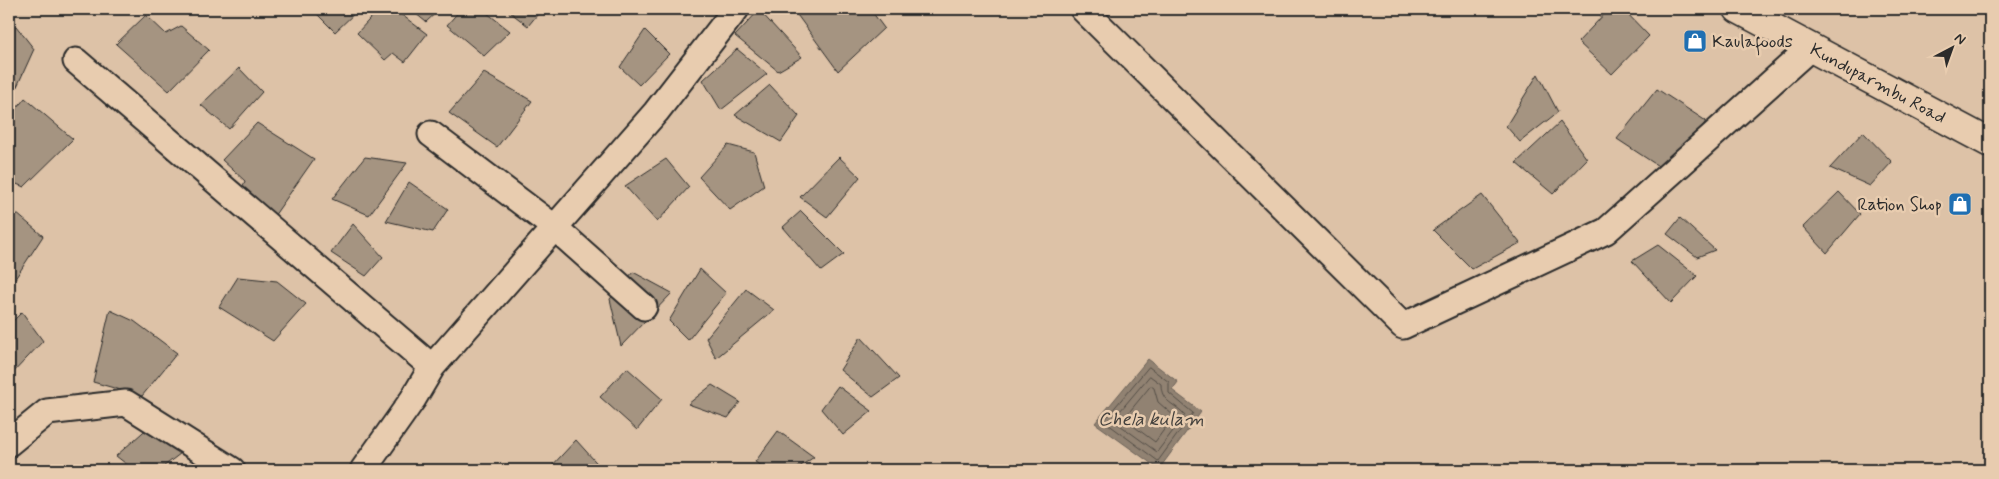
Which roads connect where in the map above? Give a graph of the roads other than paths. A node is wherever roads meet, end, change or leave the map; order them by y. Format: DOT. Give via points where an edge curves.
graph roads {
  1 [pos="736,9"];
  2 [pos="1082,9"];
  3 [pos="1738,9"];
  4 [pos="1811,48"];
  5 [pos="76,61"];
  6 [pos="431,134"];
  7 [pos="1990,143"];
  8 [pos="554,227"];
  9 [pos="644,307"];
  10 [pos="432,367"];
  11 [pos="9,443"];
  12 [pos="232,470"];
  13 [pos="363,470"];
  1 -- 8 [label="street" via="656,112"];
  2 -- 4 [label="street" via="1403,326 1606,230"];
  3 -- 4 [label="main road, Kunduparmbu Road"];
  4 -- 7 [label="main road, Kunduparmbu Road"];
  5 -- 10 [label="street"];
  6 -- 8 [label="street"];
  8 -- 9 [label="street"];
  8 -- 10 [label="street"];
  10 -- 13 [label="street" via="414,399"];
  11 -- 12 [label="street" via="46,412 126,403"];
}
